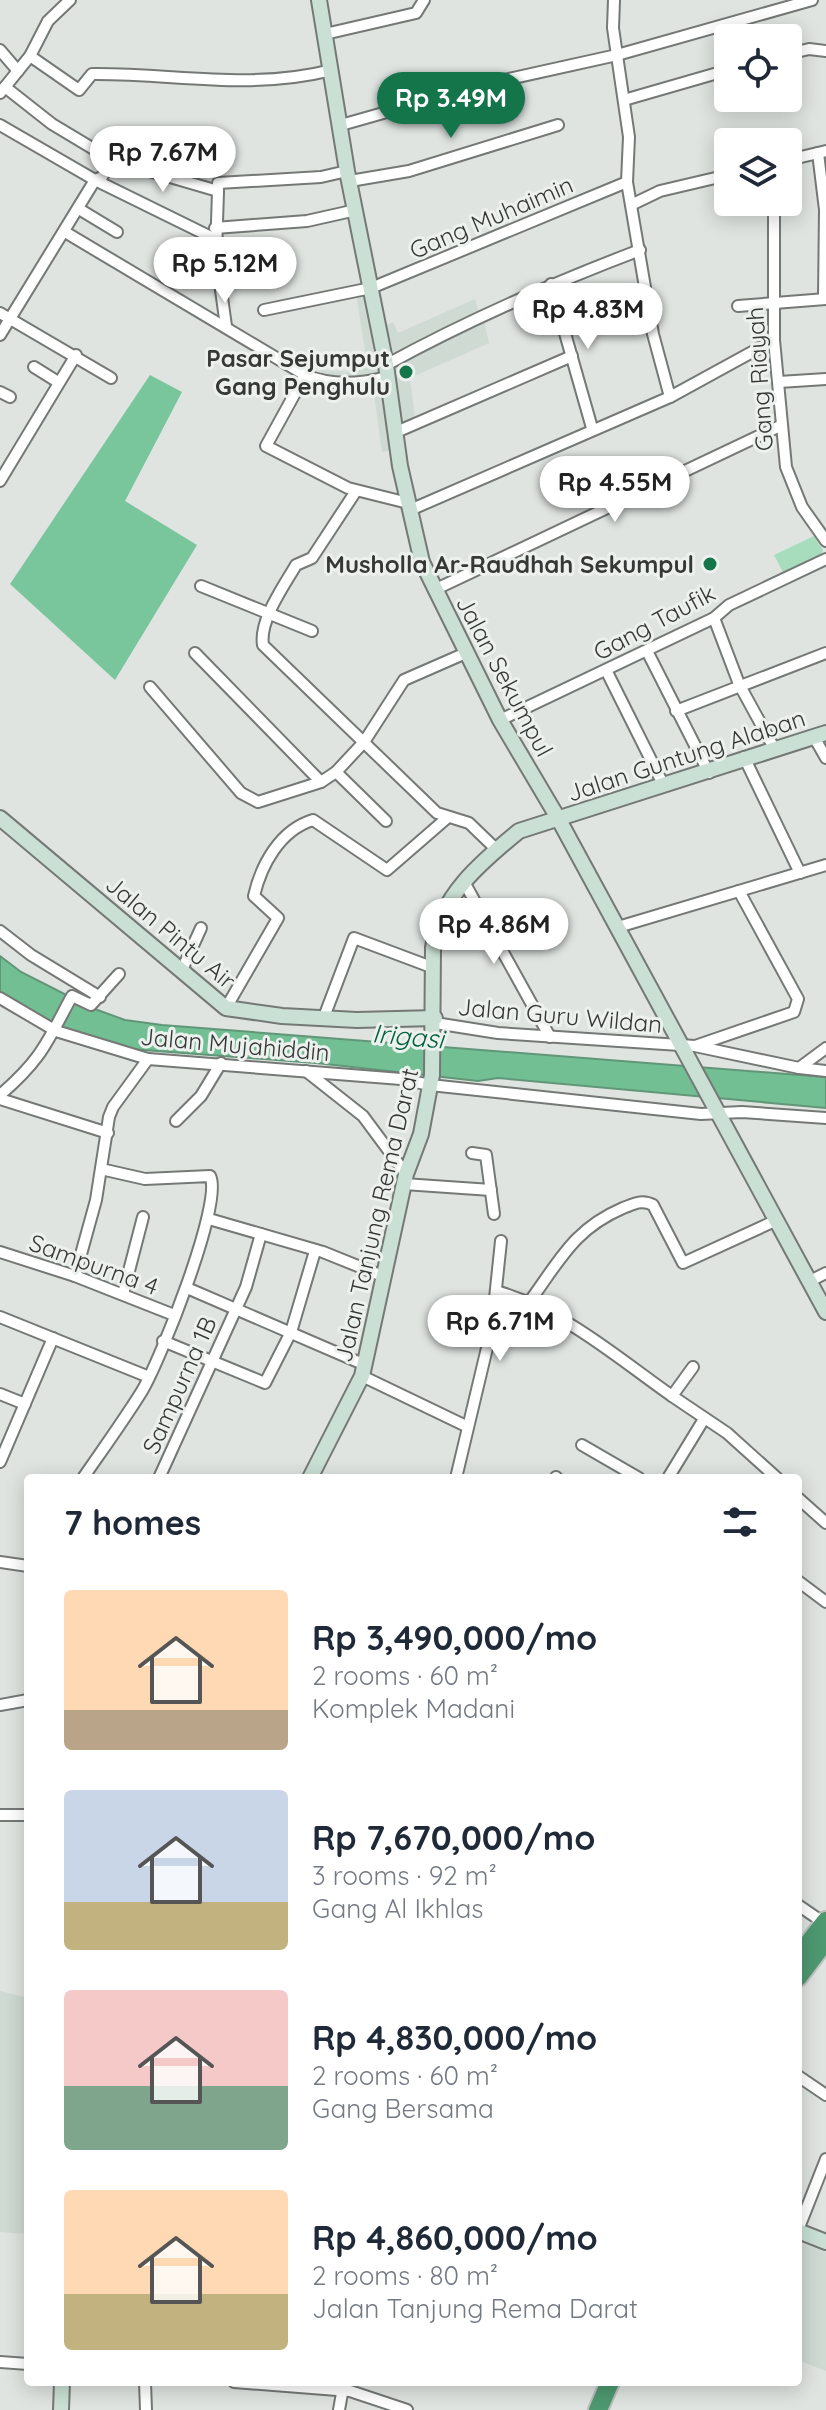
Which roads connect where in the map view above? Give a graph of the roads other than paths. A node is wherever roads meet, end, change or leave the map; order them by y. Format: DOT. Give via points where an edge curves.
graph roads {
  1 [pos="70,0"];
  2 [pos="319,0"];
  3 [pos="424,0"];
  4 [pos="614,0"];
  5 [pos="812,0"];
  6 [pos="325,34"];
  7 [pos="0,50"];
  8 [pos="802,51"];
  9 [pos="826,51"];
  10 [pos="617,55"];
  11 [pos="30,56"];
  12 [pos="332,70"];
  13 [pos="18,71"];
  14 [pos="714,74"];
  15 [pos="2,90"];
  16 [pos="624,100"];
  17 [pos="0,125"];
  18 [pos="341,125"];
  19 [pos="558,125"];
  20 [pos="822,152"];
  21 [pos="802,157"];
  22 [pos="112,160"];
  23 [pos="349,176"];
  24 [pos="714,178"];
  25 [pos="95,180"];
  26 [pos="627,182"];
  27 [pos="218,191"];
  28 [pos="633,204"];
  29 [pos="79,209"];
  30 [pos="356,210"];
  31 [pos="774,216"];
  32 [pos="65,232"];
  33 [pos="117,232"];
  34 [pos="215,234"];
  35 [pos="640,250"];
  36 [pos="284,265"];
  37 [pos="218,274"];
  38 [pos="551,284"];
  39 [pos="371,288"];
  40 [pos="825,299"];
  41 [pos="773,303"];
  42 [pos="738,306"];
  43 [pos="264,310"];
  44 [pos="0,313"];
  45 [pos="11,319"];
  46 [pos="226,326"];
  47 [pos="0,335"];
  48 [pos="774,340"];
  49 [pos="76,355"];
  50 [pos="572,356"];
  51 [pos="34,367"];
  52 [pos="386,371"];
  53 [pos="305,375"];
  54 [pos="111,378"];
  55 [pos="826,379"];
  56 [pos="58,382"];
  57 [pos="779,382"];
  58 [pos="670,397"];
  59 [pos="780,426"];
  60 [pos="592,428"];
  61 [pos="394,433"];
  62 [pos="0,481"];
  63 [pos="356,491"];
  64 [pos="409,507"];
  65 [pos="826,541"];
  66 [pos="826,559"];
  67 [pos="201,586"];
  68 [pos="434,590"];
  69 [pos="270,614"];
  70 [pos="714,618"];
  71 [pos="312,631"];
  72 [pos="647,651"];
  73 [pos="468,652"];
  74 [pos="195,653"];
  75 [pos="826,653"];
  76 [pos="606,670"];
  77 [pos="739,684"];
  78 [pos="150,687"];
  79 [pos="676,711"];
  80 [pos="500,720"];
  81 [pos="820,735"];
  82 [pos="364,742"];
  83 [pos="774,748"];
  84 [pos="744,757"];
  85 [pos="826,758"];
  86 [pos="336,772"];
  87 [pos="709,773"];
  88 [pos="321,782"];
  89 [pos="664,786"];
  90 [pos="0,818"];
  91 [pos="447,818"];
  92 [pos="558,818"];
  93 [pos="386,821"];
  94 [pos="496,849"];
  95 [pos="826,865"];
  96 [pos="800,873"];
  97 [pos="464,882"];
  98 [pos="739,891"];
  99 [pos="618,927"];
  100 [pos="201,928"];
  101 [pos="0,931"];
  102 [pos="434,968"];
  103 [pos="181,972"];
  104 [pos="119,974"];
  105 [pos="100,997"];
  106 [pos="0,998"];
  107 [pos="226,1008"];
  108 [pos="324,1017"];
  109 [pos="435,1024"];
  110 [pos="58,1027"];
  111 [pos="550,1037"];
  112 [pos="826,1048"];
  113 [pos="689,1051"];
  114 [pos="148,1059"];
  115 [pos="221,1063"];
  116 [pos="799,1068"];
  117 [pos="305,1070"];
  118 [pos="826,1071"];
  119 [pos="431,1080"];
  120 [pos="0,1097"];
  121 [pos="716,1108"];
  122 [pos="826,1118"];
  123 [pos="176,1121"];
  124 [pos="108,1133"];
  125 [pos="472,1153"];
  126 [pos="101,1169"];
  127 [pos="405,1179"];
  128 [pos="491,1190"];
  129 [pos="494,1214"];
  130 [pos="143,1217"];
  131 [pos="209,1219"];
  132 [pos="777,1220"];
  133 [pos="261,1234"];
  134 [pos="501,1241"];
  135 [pos="315,1251"];
  136 [pos="0,1252"];
  137 [pos="826,1273"];
  138 [pos="75,1276"];
  139 [pos="385,1277"];
  140 [pos="810,1281"];
  141 [pos="187,1288"];
  142 [pos="496,1291"];
  143 [pos="123,1294"];
  144 [pos="530,1301"];
  145 [pos="235,1309"];
  146 [pos="826,1312"];
  147 [pos="174,1315"];
  148 [pos="0,1317"];
  149 [pos="291,1332"];
  150 [pos="53,1338"];
  151 [pos="163,1341"];
  152 [pos="213,1363"];
  153 [pos="693,1367"];
  154 [pos="363,1370"];
  155 [pos="149,1377"];
  156 [pos="0,1394"];
  157 [pos="672,1396"];
  158 [pos="25,1404"];
  159 [pos="704,1419"];
  160 [pos="466,1426"];
  161 [pos="582,1445"];
  162 [pos="0,1462"];
  163 [pos="86,1474"];
  164 [pos="161,1474"];
  165 [pos="312,1474"];
  166 [pos="457,1474"];
  167 [pos="632,1474"];
  168 [pos="670,1474"];
  169 [pos="773,1474"];
  170 [pos="802,1502"];
  171 [pos="826,1523"];
  172 [pos="0,1562"];
  173 [pos="24,1565"];
  174 [pos="802,1584"];
  175 [pos="826,1602"];
  176 [pos="24,1701"];
  177 [pos="0,1705"];
  178 [pos="0,1815"];
  179 [pos="24,1815"];
  180 [pos="802,1908"];
  181 [pos="825,1928"];
  182 [pos="802,1953"];
  183 [pos="802,1970"];
  184 [pos="802,2079"];
  185 [pos="826,2095"];
  186 [pos="826,2159"];
  187 [pos="802,2221"];
  188 [pos="802,2233"];
  189 [pos="826,2242"];
  190 [pos="0,2362"];
  191 [pos="24,2364"];
  192 [pos="62,2386"];
  193 [pos="145,2386"];
  194 [pos="344,2386"];
  195 [pos="597,2386"];
  196 [pos="608,2386"];
  197 [pos="59,2410"];
  198 [pos="146,2410"];
  199 [pos="339,2410"];
  200 [pos="407,2410"];
  201 [pos="587,2410"];
  202 [pos="598,2410"];
  1 -- 11 [label="street" via="48,21"];
  2 -- 6 [label="street, Jalan Sekumpul"];
  3 -- 6 [label="street" via="416,13"];
  4 -- 10 [label="street"];
  5 -- 10 [label="street"];
  6 -- 12 [label="street, Jalan Sekumpul"];
  7 -- 13 [label="street"];
  8 -- 9 [label="street"];
  10 -- 16 [label="street"];
  10 -- 18 [label="street" via="482,85"];
  11 -- 12 [label="street" via="79,90 92,74 243,81"];
  11 -- 13 [label="street"];
  12 -- 18 [label="street, Jalan Sekumpul"];
  13 -- 15 [label="street"];
  14 -- 16 [label="street"];
  15 -- 22 [label="street"];
  16 -- 26 [label="street"];
  17 -- 25 [label="street"];
  18 -- 23 [label="street, Jalan Sekumpul"];
  19 -- 23 [label="street" via="409,171"];
  20 -- 21 [label="street"];
  20 -- 40 [label="street"];
  22 -- 25 [label="street"];
  22 -- 27 [label="street"];
  23 -- 27 [label="street" via="218,183"];
  23 -- 30 [label="street, Jalan Sekumpul"];
  24 -- 28 [label="street" via="660,191"];
  25 -- 29 [label="street"];
  25 -- 34 [label="street"];
  26 -- 28 [label="street"];
  26 -- 39 [label="street, Gang Muhaimin"];
  27 -- 34 [label="street"];
  28 -- 35 [label="street"];
  29 -- 32 [label="street"];
  29 -- 33 [label="street"];
  30 -- 34 [label="street"];
  30 -- 39 [label="street, Jalan Sekumpul"];
  31 -- 41 [label="street, Gang Riayah"];
  32 -- 45 [label="street"];
  32 -- 46 [label="street"];
  34 -- 37 [label="street"];
  35 -- 38 [label="street"];
  35 -- 58 [label="street" via="653,334"];
  36 -- 37 [label="street"];
  37 -- 46 [label="street"];
  38 -- 50 [label="street"];
  38 -- 52 [label="street" via="449,331"];
  39 -- 43 [label="street, Gang Muhaimin"];
  39 -- 52 [label="street, Jalan Sekumpul"];
  40 -- 41 [label="street"];
  41 -- 42 [label="street"];
  41 -- 48 [label="street, Gang Riayah"];
  44 -- 45 [label="street"];
  45 -- 47 [label="street"];
  45 -- 49 [label="street"];
  46 -- 53 [label="street"];
  48 -- 57 [label="street, Gang Riayah"];
  48 -- 58 [label="street"];
  49 -- 54 [label="street"];
  49 -- 56 [label="street"];
  50 -- 60 [label="street"];
  50 -- 61 [label="street"];
  51 -- 56 [label="street"];
  52 -- 53 [label="street" via="352,383"];
  52 -- 61 [label="street, Jalan Sekumpul"];
  53 -- 63 [label="street" via="266,446"];
  55 -- 57 [label="street"];
  56 -- 62 [label="street"];
  57 -- 59 [label="street, Gang Riayah"];
  58 -- 60 [label="street"];
  59 -- 65 [label="street, Gang Riayah" via="791,484"];
  59 -- 68 [label="street"];
  60 -- 64 [label="street"];
  61 -- 64 [label="street, Jalan Sekumpul"];
  63 -- 64 [label="street"];
  63 -- 69 [label="street" via="312,558 296,565"];
  64 -- 68 [label="street, Jalan Sekumpul"];
  66 -- 70 [label="street, Gang Taufik" via="729,605"];
  67 -- 69 [label="street"];
  68 -- 73 [label="street, Jalan Sekumpul"];
  69 -- 71 [label="street"];
  69 -- 82 [label="street" via="263,645"];
  70 -- 72 [label="street, Gang Taufik"];
  70 -- 77 [label="street"];
  72 -- 76 [label="street, Gang Taufik"];
  72 -- 79 [label="street"];
  73 -- 80 [label="street, Jalan Sekumpul"];
  73 -- 82 [label="street" via="404,680"];
  74 -- 88 [label="street"];
  75 -- 77 [label="street"];
  76 -- 80 [label="street, Gang Taufik"];
  76 -- 89 [label="street"];
  77 -- 79 [label="street"];
  77 -- 83 [label="street"];
  78 -- 88 [label="street" via="248,800 258,802"];
  79 -- 87 [label="street"];
  80 -- 92 [label="street, Jalan Sekumpul"];
  81 -- 83 [label="street, Jalan Guntung Alaban"];
  81 -- 85 [label="street"];
  82 -- 86 [label="street"];
  82 -- 91 [label="street"];
  83 -- 84 [label="street, Jalan Guntung Alaban"];
  84 -- 87 [label="street, Jalan Guntung Alaban"];
  84 -- 96 [label="street"];
  86 -- 88 [label="street"];
  86 -- 93 [label="street"];
  87 -- 89 [label="street, Jalan Guntung Alaban"];
  89 -- 92 [label="street, Jalan Guntung Alaban"];
  90 -- 103 [label="street, Jalan Pintu Air"];
  91 -- 94 [label="street" via="469,823"];
  91 -- 107 [label="street" via="387,870 313,820 292,831 264,866 254,896 278,918"];
  92 -- 94 [label="street, Jalan Tanjung Rema Darat" via="519,831"];
  92 -- 99 [label="street, Jalan Sekumpul"];
  94 -- 97 [label="street, Jalan Tanjung Rema Darat"];
  95 -- 96 [label="street"];
  96 -- 98 [label="street"];
  97 -- 102 [label="street, Jalan Tanjung Rema Darat" via="440,916"];
  97 -- 111 [label="street"];
  98 -- 99 [label="street"];
  98 -- 113 [label="street" via="798,999 794,1012"];
  99 -- 113 [label="street, Jalan Sekumpul"];
  100 -- 103 [label="street"];
  101 -- 105 [label="street"];
  102 -- 108 [label="street" via="354,938"];
  102 -- 109 [label="street, Jalan Tanjung Rema Darat"];
  103 -- 107 [label="street, Jalan Pintu Air"];
  104 -- 105 [label="street"];
  105 -- 110 [label="street" via="91,1005 72,996"];
  106 -- 110 [label="street, Jalan Mujahiddin"];
  107 -- 108 [label="street, Jalan Pintu Air"];
  108 -- 109 [label="street, Jalan Pintu Air"];
  109 -- 111 [label="street, Jalan Guru Wildan"];
  109 -- 119 [label="street, Jalan Tanjung Rema Darat"];
  110 -- 114 [label="street, Jalan Mujahiddin"];
  110 -- 120 [label="street" via="35,1063"];
  111 -- 113 [label="street, Jalan Guru Wildan"];
  112 -- 116 [label="street"];
  113 -- 116 [label="street"];
  113 -- 121 [label="street, Jalan Sekumpul"];
  114 -- 115 [label="street, Jalan Mujahiddin"];
  114 -- 124 [label="street" via="113,1107"];
  115 -- 117 [label="street, Jalan Mujahiddin"];
  115 -- 123 [label="street" via="201,1096"];
  116 -- 118 [label="street"];
  117 -- 119 [label="street, Jalan Mujahiddin"];
  117 -- 127 [label="street" via="363,1116"];
  119 -- 121 [label="street, Jalan Mujahiddin"];
  119 -- 127 [label="street, Jalan Tanjung Rema Darat" via="421,1134"];
  120 -- 124 [label="street"];
  121 -- 122 [label="street, Jalan Mujahiddin"];
  121 -- 132 [label="street, Jalan Sekumpul"];
  124 -- 126 [label="street"];
  125 -- 128 [label="street" via="486,1155"];
  126 -- 131 [label="street" via="145,1179 210,1176"];
  126 -- 138 [label="street"];
  127 -- 128 [label="street"];
  127 -- 139 [label="street, Jalan Tanjung Rema Darat"];
  128 -- 129 [label="street"];
  130 -- 143 [label="street"];
  131 -- 133 [label="street"];
  131 -- 141 [label="street"];
  132 -- 140 [label="street, Jalan Sekumpul"];
  132 -- 144 [label="street" via="683,1263 653,1205 637,1202 582,1230"];
  133 -- 135 [label="street"];
  133 -- 145 [label="street, Sampurna 1B"];
  134 -- 142 [label="street"];
  135 -- 139 [label="street"];
  135 -- 149 [label="street"];
  136 -- 138 [label="street, Sampurna 4"];
  137 -- 140 [label="street"];
  138 -- 143 [label="street, Sampurna 4"];
  139 -- 154 [label="street, Jalan Tanjung Rema Darat"];
  140 -- 146 [label="street, Jalan Sekumpul"];
  141 -- 145 [label="street"];
  141 -- 147 [label="street"];
  142 -- 144 [label="street"];
  142 -- 160 [label="street"];
  143 -- 147 [label="street, Sampurna 4"];
  144 -- 157 [label="street" via="615,1352"];
  145 -- 149 [label="street"];
  145 -- 152 [label="street, Sampurna 1B"];
  147 -- 151 [label="street"];
  148 -- 150 [label="street"];
  149 -- 152 [label="street" via="265,1383"];
  149 -- 154 [label="street"];
  150 -- 155 [label="street"];
  150 -- 158 [label="street"];
  151 -- 152 [label="street"];
  151 -- 155 [label="street"];
  152 -- 164 [label="street, Sampurna 1B"];
  153 -- 157 [label="street"];
  154 -- 160 [label="street"];
  154 -- 165 [label="street, Jalan Tanjung Rema Darat"];
  155 -- 163 [label="street"];
  156 -- 158 [label="street"];
  157 -- 159 [label="street"];
  158 -- 162 [label="street"];
  159 -- 168 [label="street"];
  159 -- 169 [label="street"];
  160 -- 166 [label="street"];
  161 -- 167 [label="street"];
  170 -- 171 [label="street"];
  172 -- 173 [label="street"];
  174 -- 175 [label="street"];
  176 -- 177 [label="street"];
  178 -- 179 [label="street"];
  180 -- 181 [label="street"];
  181 -- 182 [label="highway"];
  181 -- 183 [label="highway"];
  184 -- 185 [label="street"];
  186 -- 187 [label="street"];
  188 -- 189 [label="street"];
  190 -- 191 [label="street"];
  192 -- 197 [label="street"];
  193 -- 198 [label="street"];
  194 -- 199 [label="street"];
  194 -- 200 [label="street"];
  195 -- 201 [label="highway"];
  196 -- 202 [label="highway"];
}
